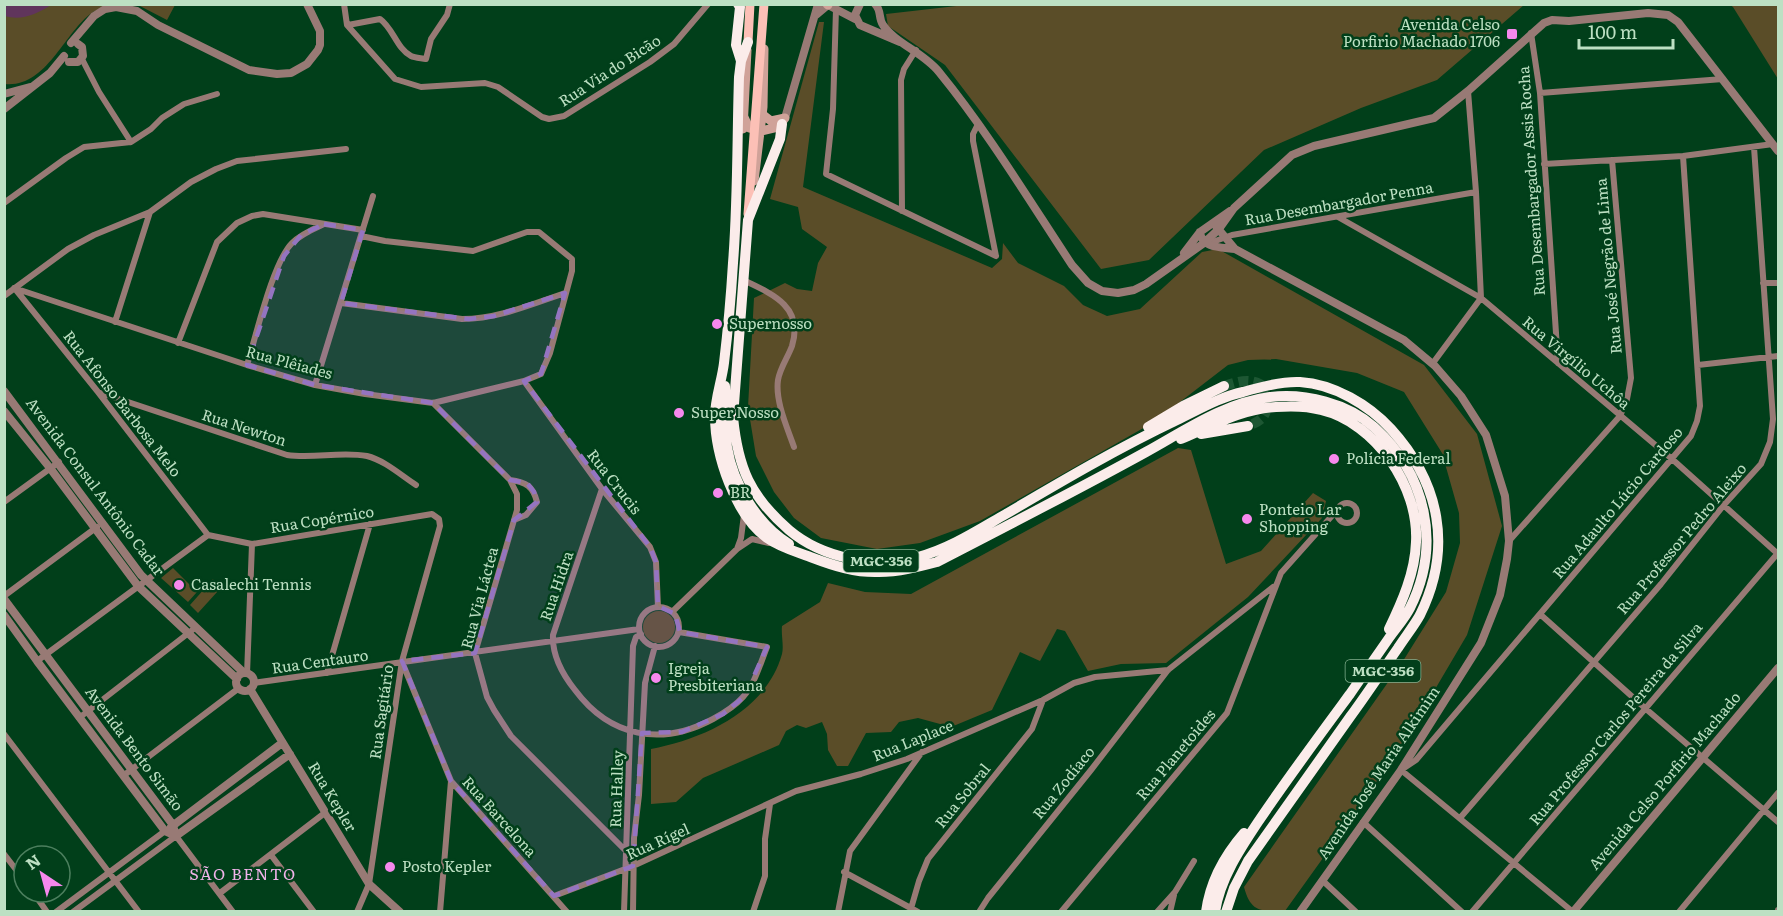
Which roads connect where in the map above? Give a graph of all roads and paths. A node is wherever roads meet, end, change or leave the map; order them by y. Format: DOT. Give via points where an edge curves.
graph roads {
  1 [pos="344,4"];
  2 [pos="450,4"];
  3 [pos="708,4"];
  4 [pos="764,4"];
  5 [pos="818,4"];
  6 [pos="860,4"];
  7 [pos="742,5"];
  8 [pos="878,5"];
  9 [pos="308,6"];
  10 [pos="830,6"];
  11 [pos="816,16"];
  12 [pos="855,18"];
  13 [pos="880,18"];
  14 [pos="347,25"];
  15 [pos="868,28"];
  16 [pos="1531,33"];
  17 [pos="748,42"];
  18 [pos="74,43"];
  19 [pos="905,43"];
  20 [pos="916,50"];
  21 [pos="66,59"];
  22 [pos="80,60"];
  23 [pos="744,66"];
  24 [pos="762,70"];
  25 [pos="1723,78"];
  26 [pos="39,82"];
  27 [pos="1467,91"];
  28 [pos="1539,93"];
  29 [pos="4,94"];
  30 [pos="217,94"];
  31 [pos="4,109"];
  32 [pos="762,114"];
  33 [pos="743,116"];
  34 [pos="784,121"];
  35 [pos="978,124"];
  36 [pos="757,131"];
  37 [pos="131,142"];
  38 [pos="1754,147"];
  39 [pos="1776,147"];
  40 [pos="345,149"];
  41 [pos="1683,156"];
  42 [pos="1612,160"];
  43 [pos="1544,164"];
  44 [pos="1476,192"];
  45 [pos="373,196"];
  46 [pos="4,203"];
  47 [pos="1234,208"];
  48 [pos="902,211"];
  49 [pos="150,212"];
  50 [pos="738,212"];
  51 [pos="1338,217"];
  52 [pos="748,220"];
  53 [pos="324,224"];
  54 [pos="1207,226"];
  55 [pos="1219,228"];
  56 [pos="1200,232"];
  57 [pos="362,233"];
  58 [pos="1226,238"];
  59 [pos="1206,243"];
  60 [pos="1235,249"];
  61 [pos="1180,259"];
  62 [pos="743,280"];
  63 [pos="1779,283"];
  64 [pos="1763,284"];
  65 [pos="14,288"];
  66 [pos="565,293"];
  67 [pos="4,296"];
  68 [pos="1481,298"];
  69 [pos="341,303"];
  70 [pos="115,322"];
  71 [pos="178,343"];
  72 [pos="1770,356"];
  73 [pos="1779,356"];
  74 [pos="1432,363"];
  75 [pos="1558,363"];
  76 [pos="724,364"];
  77 [pos="247,365"];
  78 [pos="1698,365"];
  79 [pos="524,381"];
  80 [pos="315,385"];
  81 [pos="1224,386"];
  82 [pos="4,391"];
  83 [pos="98,392"];
  84 [pos="434,402"];
  85 [pos="18,407"];
  86 [pos="5,414"];
  87 [pos="1620,416"];
  88 [pos="1248,426"];
  89 [pos="1192,435"];
  90 [pos="794,447"];
  91 [pos="1147,452"];
  92 [pos="1110,454"];
  93 [pos="1672,459"];
  94 [pos="58,462"];
  95 [pos="50,468"];
  96 [pos="510,480"];
  97 [pos="416,485"];
  98 [pos="602,489"];
  99 [pos="4,502"];
  100 [pos="1723,506"];
  101 [pos="1338,509"];
  102 [pos="744,512"];
  103 [pos="439,519"];
  104 [pos="514,520"];
  105 [pos="102,523"];
  106 [pos="370,524"];
  107 [pos="94,529"];
  108 [pos="208,535"];
  109 [pos="1509,541"];
  110 [pos="252,544"];
  111 [pos="780,546"];
  112 [pos="737,549"];
  113 [pos="1778,553"];
  114 [pos="811,558"];
  115 [pos="146,580"];
  116 [pos="138,586"];
  117 [pos="1275,586"];
  118 [pos="4,597"];
  119 [pos="681,605"];
  120 [pos="658,607"];
  121 [pos="672,612"];
  122 [pos="4,615"];
  123 [pos="1541,615"];
  124 [pos="677,618"];
  125 [pos="193,631"];
  126 [pos="640,631"];
  127 [pos="679,632"];
  128 [pos="553,642"];
  129 [pos="656,646"];
  130 [pos="475,653"];
  131 [pos="46,655"];
  132 [pos="1374,660"];
  133 [pos="37,661"];
  134 [pos="402,661"];
  135 [pos="1592,662"];
  136 [pos="1779,668"];
  137 [pos="1168,670"];
  138 [pos="327,673"];
  139 [pos="243,675"];
  140 [pos="252,686"];
  141 [pos="239,688"];
  142 [pos="1042,699"];
  143 [pos="1646,709"];
  144 [pos="88,710"];
  145 [pos="80,718"];
  146 [pos="631,733"];
  147 [pos="642,733"];
  148 [pos="6,738"];
  149 [pos="282,742"];
  150 [pos="923,752"];
  151 [pos="290,754"];
  152 [pos="1703,758"];
  153 [pos="131,769"];
  154 [pos="1401,770"];
  155 [pos="123,776"];
  156 [pos="451,781"];
  157 [pos="1779,793"];
  158 [pos="1277,794"];
  159 [pos="770,804"];
  160 [pos="1764,810"];
  161 [pos="326,812"];
  162 [pos="1460,818"];
  163 [pos="1363,822"];
  164 [pos="1779,822"];
  165 [pos="173,825"];
  166 [pos="165,831"];
  167 [pos="176,836"];
  168 [pos="626,851"];
  169 [pos="271,855"];
  170 [pos="1194,861"];
  171 [pos="1515,862"];
  172 [pos="633,866"];
  173 [pos="625,869"];
  174 [pos="844,872"];
  175 [pos="109,873"];
  176 [pos="115,880"];
  177 [pos="1322,880"];
  178 [pos="369,884"];
  179 [pos="1174,892"];
  180 [pos="220,893"];
  181 [pos="554,896"];
  182 [pos="913,910"];
  183 [pos="56,912"];
  184 [pos="73,912"];
  185 [pos="139,912"];
  186 [pos="233,912"];
  187 [pos="314,912"];
  188 [pos="357,912"];
  189 [pos="400,912"];
  190 [pos="440,912"];
  191 [pos="567,912"];
  192 [pos="624,912"];
  193 [pos="633,912"];
  194 [pos="753,912"];
  195 [pos="838,912"];
  196 [pos="979,912"];
  197 [pos="1062,912"];
  198 [pos="1157,912"];
  199 [pos="1170,912"];
  200 [pos="1206,912"];
  201 [pos="1215,912"];
  202 [pos="1226,912"];
  203 [pos="1300,912"];
  204 [pos="1356,912"];
  205 [pos="1462,912"];
  206 [pos="1473,912"];
  207 [pos="1573,912"];
  208 [pos="1679,912"];
  1 -- 14 [label="street"];
  2 -- 14 [label="street" via="431,39 426,59 410,56 388,24 380,19"];
  3 -- 14 [label="street, Rua Via do Bicão" via="674,44 650,62 564,116 549,119 485,83 421,87 395,80"];
  4 -- 24 [label="main road, MGC-356"];
  5 -- 11 [label="street"];
  6 -- 12 [label="street"];
  7 -- 17 [label="main road, MGC-356"];
  7 -- 23 [label="highway" via="736,45"];
  8 -- 13 [label="street"];
  9 -- 18 [label="street" via="320,30 318,50 308,64 291,73 249,70 137,10 116,6 99,12"];
  10 -- 11 [label="street"];
  10 -- 12 [label="street"];
  10 -- 48 [label="street" via="833,109 826,174"];
  11 -- 34 [label="street"];
  12 -- 15 [label="street"];
  13 -- 15 [label="street"];
  13 -- 19 [label="street"];
  15 -- 19 [label="street"];
  16 -- 25 [label="street" via="1544,23 1570,17 1668,15"];
  16 -- 27 [label="street"];
  16 -- 28 [label="street, Rua Desembargador Assis Rocha"];
  17 -- 23 [label="highway, MGC-356"];
  18 -- 21 [label="street" via="64,50"];
  18 -- 22 [label="street" via="83,50"];
  19 -- 20 [label="street"];
  20 -- 35 [label="street" via="937,69"];
  20 -- 48 [label="street" via="901,80"];
  21 -- 22 [label="street"];
  21 -- 26 [label="street"];
  22 -- 37 [label="street"];
  23 -- 24 [label="main road"];
  23 -- 33 [label="main road, MGC-356"];
  23 -- 50 [label="highway, MGC-356" via="738,122"];
  24 -- 32 [label="main road, MGC-356"];
  24 -- 36 [label="main road, MGC-356"];
  25 -- 28 [label="street"];
  25 -- 39 [label="street"];
  26 -- 29 [label="street"];
  26 -- 31 [label="street"];
  27 -- 44 [label="street"];
  27 -- 47 [label="street" via="1434,118 1302,150 1282,163"];
  28 -- 43 [label="street, Rua Desembargador Assis Rocha"];
  30 -- 37 [label="street" via="184,104"];
  32 -- 34 [label="main road" via="771,121"];
  32 -- 36 [label="main road, MGC-356"];
  33 -- 36 [label="main road" via="746,124"];
  33 -- 50 [label="main road, MGC-356"];
  34 -- 36 [label="main road" via="774,130"];
  34 -- 52 [label="highway"];
  35 -- 48 [label="street" via="973,134 996,256"];
  35 -- 61 [label="street" via="1072,265 1088,282 1102,291 1134,290"];
  36 -- 52 [label="main road, MGC-356"];
  37 -- 46 [label="street" via="84,147"];
  38 -- 39 [label="street"];
  38 -- 41 [label="street"];
  38 -- 64 [label="street, Rua Professor Pedro Aleixo"];
  40 -- 49 [label="street" via="237,161 190,182"];
  41 -- 42 [label="street"];
  41 -- 78 [label="street, Rua Adaulto Lúcio Cardoso"];
  42 -- 43 [label="street"];
  42 -- 87 [label="street, Rua José Negrão de Lima" via="1631,378"];
  43 -- 75 [label="street, Rua Desembargador Assis Rocha"];
  44 -- 51 [label="street, Rua Desembargador Penna"];
  44 -- 68 [label="street"];
  45 -- 57 [label="street"];
  47 -- 54 [label="street"];
  47 -- 55 [label="street"];
  49 -- 65 [label="street" via="68,249"];
  49 -- 70 [label="street"];
  50 -- 76 [label="highway, MGC-356"];
  51 -- 58 [label="street, Rua Desembargador Penna"];
  51 -- 68 [label="street, Rua Virgílio Uchôa"];
  52 -- 62 [label="highway, MGC-356"];
  53 -- 57 [label="street"];
  53 -- 71 [label="street" via="263,214 237,223 217,242"];
  53 -- 77 [label="street" via="290,244 276,270"];
  54 -- 55 [label="street"];
  54 -- 56 [label="street"];
  55 -- 58 [label="street, Avenida José Maria Alkimim"];
  55 -- 59 [label="street"];
  56 -- 59 [label="street"];
  56 -- 61 [label="street"];
  57 -- 66 [label="street, Rua Plêiades" via="385,242 473,251 527,231 539,232 572,259"];
  57 -- 69 [label="street"];
  58 -- 59 [label="street, Rua Desembargador Penna"];
  58 -- 60 [label="street, Avenida José Maria Alkimim"];
  59 -- 60 [label="street, Avenida José Maria Alkimim"];
  59 -- 61 [label="street"];
  60 -- 74 [label="street, Avenida José Maria Alkimim" via="1404,340"];
  62 -- 90 [label="street" via="791,310 794,336 778,381 780,403"];
  62 -- 92 [label="highway, MGC-356" via="733,417 742,470 773,516 810,544 861,560 902,561 918,557 994,521"];
  63 -- 64 [label="street"];
  64 -- 72 [label="street, Rua Professor Pedro Aleixo"];
  65 -- 67 [label="street"];
  65 -- 70 [label="street, Rua Plêiades"];
  65 -- 83 [label="street, Rua Afonso Barbosa Melo"];
  66 -- 69 [label="street" via="480,318"];
  66 -- 79 [label="street, Rua Plêiades" via="541,374"];
  68 -- 74 [label="street"];
  68 -- 75 [label="street, Rua Virgílio Uchôa"];
  69 -- 80 [label="street"];
  70 -- 71 [label="street, Rua Plêiades"];
  71 -- 77 [label="street, Rua Plêiades"];
  72 -- 73 [label="street"];
  72 -- 78 [label="street"];
  72 -- 100 [label="street, Rua Professor Pedro Aleixo" via="1770,442 1761,464"];
  74 -- 109 [label="street, Avenida José Maria Alkimim" via="1456,389 1486,435 1505,496"];
  75 -- 87 [label="street, Rua Virgílio Uchôa"];
  76 -- 102 [label="highway" via="715,415 718,448"];
  76 -- 114 [label="highway, MGC-356" via="727,446 734,473 765,524"];
  77 -- 80 [label="street, Rua Plêiades"];
  78 -- 93 [label="street, Rua Adaulto Lúcio Cardoso" via="1697,421 1691,436"];
  79 -- 84 [label="street, Rua Plêiades"];
  79 -- 98 [label="street, Rua Crucis"];
  80 -- 84 [label="street, Rua Plêiades"];
  81 -- 92 [label="highway" via="1183,406"];
  82 -- 85 [label="street, Avenida Consul Antônio Cadar"];
  83 -- 97 [label="street, Rua Newton" via="287,455 369,457"];
  83 -- 108 [label="street, Rua Afonso Barbosa Melo"];
  84 -- 96 [label="street"];
  85 -- 86 [label="street"];
  85 -- 94 [label="street, Avenida Consul Antônio Cadar"];
  86 -- 95 [label="street, Avenida Consul Antônio Cadar"];
  87 -- 93 [label="street, Rua Virgílio Uchôa"];
  87 -- 109 [label="street, Rua José Negrão de Lima"];
  88 -- 89 [label="highway"];
  89 -- 91 [label="highway"];
  89 -- 132 [label="highway" via="1259,408 1301,407 1343,418 1366,433 1383,451 1413,508 1416,543 1409,582"];
  91 -- 114 [label="highway, MGC-356" via="937,562 878,573"];
  91 -- 132 [label="highway, MGC-356" via="1221,411 1271,397 1304,397 1332,404 1373,426 1415,480 1423,503 1428,544 1410,609"];
  92 -- 202 [label="highway, MGC-356" via="1239,392 1300,382 1346,395 1378,414 1415,460 1434,502 1437,561 1419,616 1248,861"];
  93 -- 100 [label="street, Rua Virgílio Uchôa"];
  93 -- 123 [label="street, Rua Adaulto Lúcio Cardoso"];
  94 -- 95 [label="street"];
  94 -- 105 [label="street, Avenida Consul Antônio Cadar"];
  95 -- 99 [label="street"];
  95 -- 107 [label="street, Avenida Consul Antônio Cadar"];
  96 -- 104 [label="street, Rua Via Láctea" via="517,494"];
  96 -- 104 [label="street" via="527,483 537,502 526,515"];
  98 -- 120 [label="street, Rua Crucis" via="650,547 656,562"];
  98 -- 128 [label="street, Rua Hidra"];
  100 -- 113 [label="street, Rua Virgílio Uchôa"];
  100 -- 135 [label="street, Rua Professor Pedro Aleixo"];
  101 -- 117 [label="street, Rua Planetoides" via="1281,573"];
  102 -- 111 [label="highway" via="758,531"];
  102 -- 112 [label="street"];
  103 -- 106 [label="street, Rua Copérnico" via="432,514"];
  103 -- 134 [label="street, Rua Sagitário"];
  104 -- 130 [label="street, Rua Via Láctea"];
  105 -- 107 [label="street"];
  105 -- 115 [label="street, Avenida Consul Antônio Cadar"];
  106 -- 110 [label="street, Rua Copérnico"];
  106 -- 138 [label="street"];
  107 -- 116 [label="street, Avenida Consul Antônio Cadar"];
  107 -- 118 [label="street"];
  108 -- 110 [label="street, Rua Copérnico"];
  108 -- 115 [label="street"];
  109 -- 154 [label="street, Avenida José Maria Alkimim" via="1500,595 1481,643"];
  110 -- 139 [label="street"];
  111 -- 112 [label="street" via="752,539"];
  111 -- 114 [label="highway"];
  112 -- 119 [label="street"];
  113 -- 143 [label="street, Rua Professor Carlos Pereira da Silva"];
  115 -- 116 [label="street"];
  115 -- 125 [label="street, Avenida Consul Antônio Cadar"];
  116 -- 125 [label="street, Avenida Consul Antônio Cadar"];
  116 -- 131 [label="street"];
  117 -- 137 [label="street, Rua Zodíaco"];
  117 -- 197 [label="street, Rua Planetoides" via="1227,713"];
  118 -- 131 [label="street, Avenida Bento Simão"];
  119 -- 121 [label="street"];
  119 -- 124 [label="street"];
  120 -- 121 [label="street"];
  120 -- 126 [label="street" via="641,618"];
  121 -- 124 [label="street"];
  122 -- 133 [label="street, Avenida Bento Simão"];
  123 -- 135 [label="street"];
  123 -- 154 [label="street, Rua Adaulto Lúcio Cardoso" via="1416,760"];
  124 -- 127 [label="street"];
  125 -- 139 [label="street, Avenida Consul Antônio Cadar"];
  125 -- 144 [label="street"];
  126 -- 128 [label="street, Rua Centauro"];
  126 -- 129 [label="street" via="649,644"];
  126 -- 146 [label="street, Rua Halley" via="633,646"];
  127 -- 129 [label="street" via="670,644"];
  127 -- 147 [label="street, Rua Hidra" via="767,647 744,696 723,714 682,732"];
  128 -- 130 [label="street, Rua Centauro"];
  128 -- 146 [label="street, Rua Hidra" via="566,677 580,698 602,718"];
  129 -- 147 [label="street, Rua Halley" via="648,669"];
  130 -- 134 [label="street, Rua Centauro"];
  130 -- 168 [label="street, Rua Via Láctea" via="488,697 511,736"];
  131 -- 133 [label="street"];
  131 -- 144 [label="street, Avenida Bento Simão"];
  132 -- 158 [label="highway, MGC-356"];
  133 -- 145 [label="street, Avenida Bento Simão"];
  134 -- 138 [label="street, Rua Centauro"];
  134 -- 156 [label="street, Rua Barcelona"];
  134 -- 178 [label="street, Rua Sagitário"];
  135 -- 143 [label="street"];
  135 -- 162 [label="street, Rua Professor Pedro Aleixo"];
  136 -- 152 [label="street, Avenida Celso Porfirio Machado"];
  137 -- 142 [label="street, Rua Laplace" via="1095,677"];
  137 -- 196 [label="street, Rua Zodíaco"];
  138 -- 140 [label="street, Rua Centauro"];
  139 -- 140 [label="street, Avenida Consul Antônio Cadar" via="251,676"];
  139 -- 141 [label="street"];
  140 -- 141 [label="street" via="246,691"];
  140 -- 149 [label="street, Rua Kepler"];
  141 -- 153 [label="street"];
  142 -- 150 [label="street, Rua Laplace"];
  142 -- 182 [label="street, Rua Sobral" via="1032,729 928,859"];
  143 -- 152 [label="street"];
  143 -- 171 [label="street, Rua Professor Carlos Pereira da Silva"];
  144 -- 145 [label="street"];
  144 -- 153 [label="street, Avenida Bento Simão"];
  145 -- 155 [label="street, Avenida Bento Simão"];
  146 -- 147 [label="street, Rua Hidra"];
  146 -- 168 [label="street, Rua Halley"];
  147 -- 172 [label="street, Rua Halley"];
  148 -- 175 [label="street"];
  149 -- 151 [label="street, Rua Kepler"];
  149 -- 165 [label="street"];
  150 -- 159 [label="street, Rua Laplace" via="796,791"];
  150 -- 174 [label="street" via="853,845"];
  151 -- 161 [label="street, Rua Kepler"];
  151 -- 167 [label="street"];
  152 -- 160 [label="street"];
  152 -- 207 [label="street, Avenida Celso Porfirio Machado"];
  153 -- 155 [label="street"];
  153 -- 165 [label="street, Avenida Bento Simão"];
  154 -- 162 [label="street"];
  154 -- 163 [label="street, Avenida José Maria Alkimim"];
  155 -- 166 [label="street, Avenida Bento Simão"];
  156 -- 181 [label="street, Rua Barcelona"];
  156 -- 190 [label="street"];
  157 -- 160 [label="street"];
  158 -- 200 [label="highway" via="1221,864"];
  158 -- 201 [label="highway, MGC-356" via="1238,853 1223,883"];
  159 -- 172 [label="street, Rua Rígel"];
  159 -- 194 [label="street" via="765,876"];
  160 -- 164 [label="street"];
  160 -- 208 [label="street"];
  161 -- 169 [label="street"];
  161 -- 178 [label="street, Rua Kepler"];
  162 -- 171 [label="street"];
  163 -- 177 [label="street, Avenida José Maria Alkimim"];
  163 -- 205 [label="street"];
  165 -- 166 [label="street"];
  165 -- 167 [label="street, Avenida Bento Simão"];
  166 -- 167 [label="street, Avenida Bento Simão"];
  166 -- 175 [label="street"];
  167 -- 176 [label="street"];
  167 -- 180 [label="street"];
  168 -- 173 [label="street, Rua Halley"];
  169 -- 180 [label="street"];
  169 -- 187 [label="street"];
  170 -- 179 [label="street"];
  171 -- 206 [label="street, Rua Professor Carlos Pereira da Silva"];
  171 -- 207 [label="street"];
  172 -- 173 [label="street, Rua Rígel"];
  172 -- 193 [label="street, Rua Halley"];
  173 -- 181 [label="street, Rua Rígel"];
  173 -- 192 [label="street, Rua Halley"];
  174 -- 182 [label="street"];
  174 -- 195 [label="street"];
  175 -- 176 [label="street"];
  175 -- 183 [label="street"];
  176 -- 184 [label="street"];
  176 -- 185 [label="street"];
  177 -- 203 [label="street, Avenida José Maria Alkimim"];
  177 -- 204 [label="street"];
  178 -- 188 [label="street, Rua Sagitário"];
  178 -- 189 [label="street, Rua Kepler"];
  179 -- 198 [label="street"];
  179 -- 199 [label="street"];
  180 -- 186 [label="street"];
  181 -- 191 [label="street, Rua Barcelona"];
}
